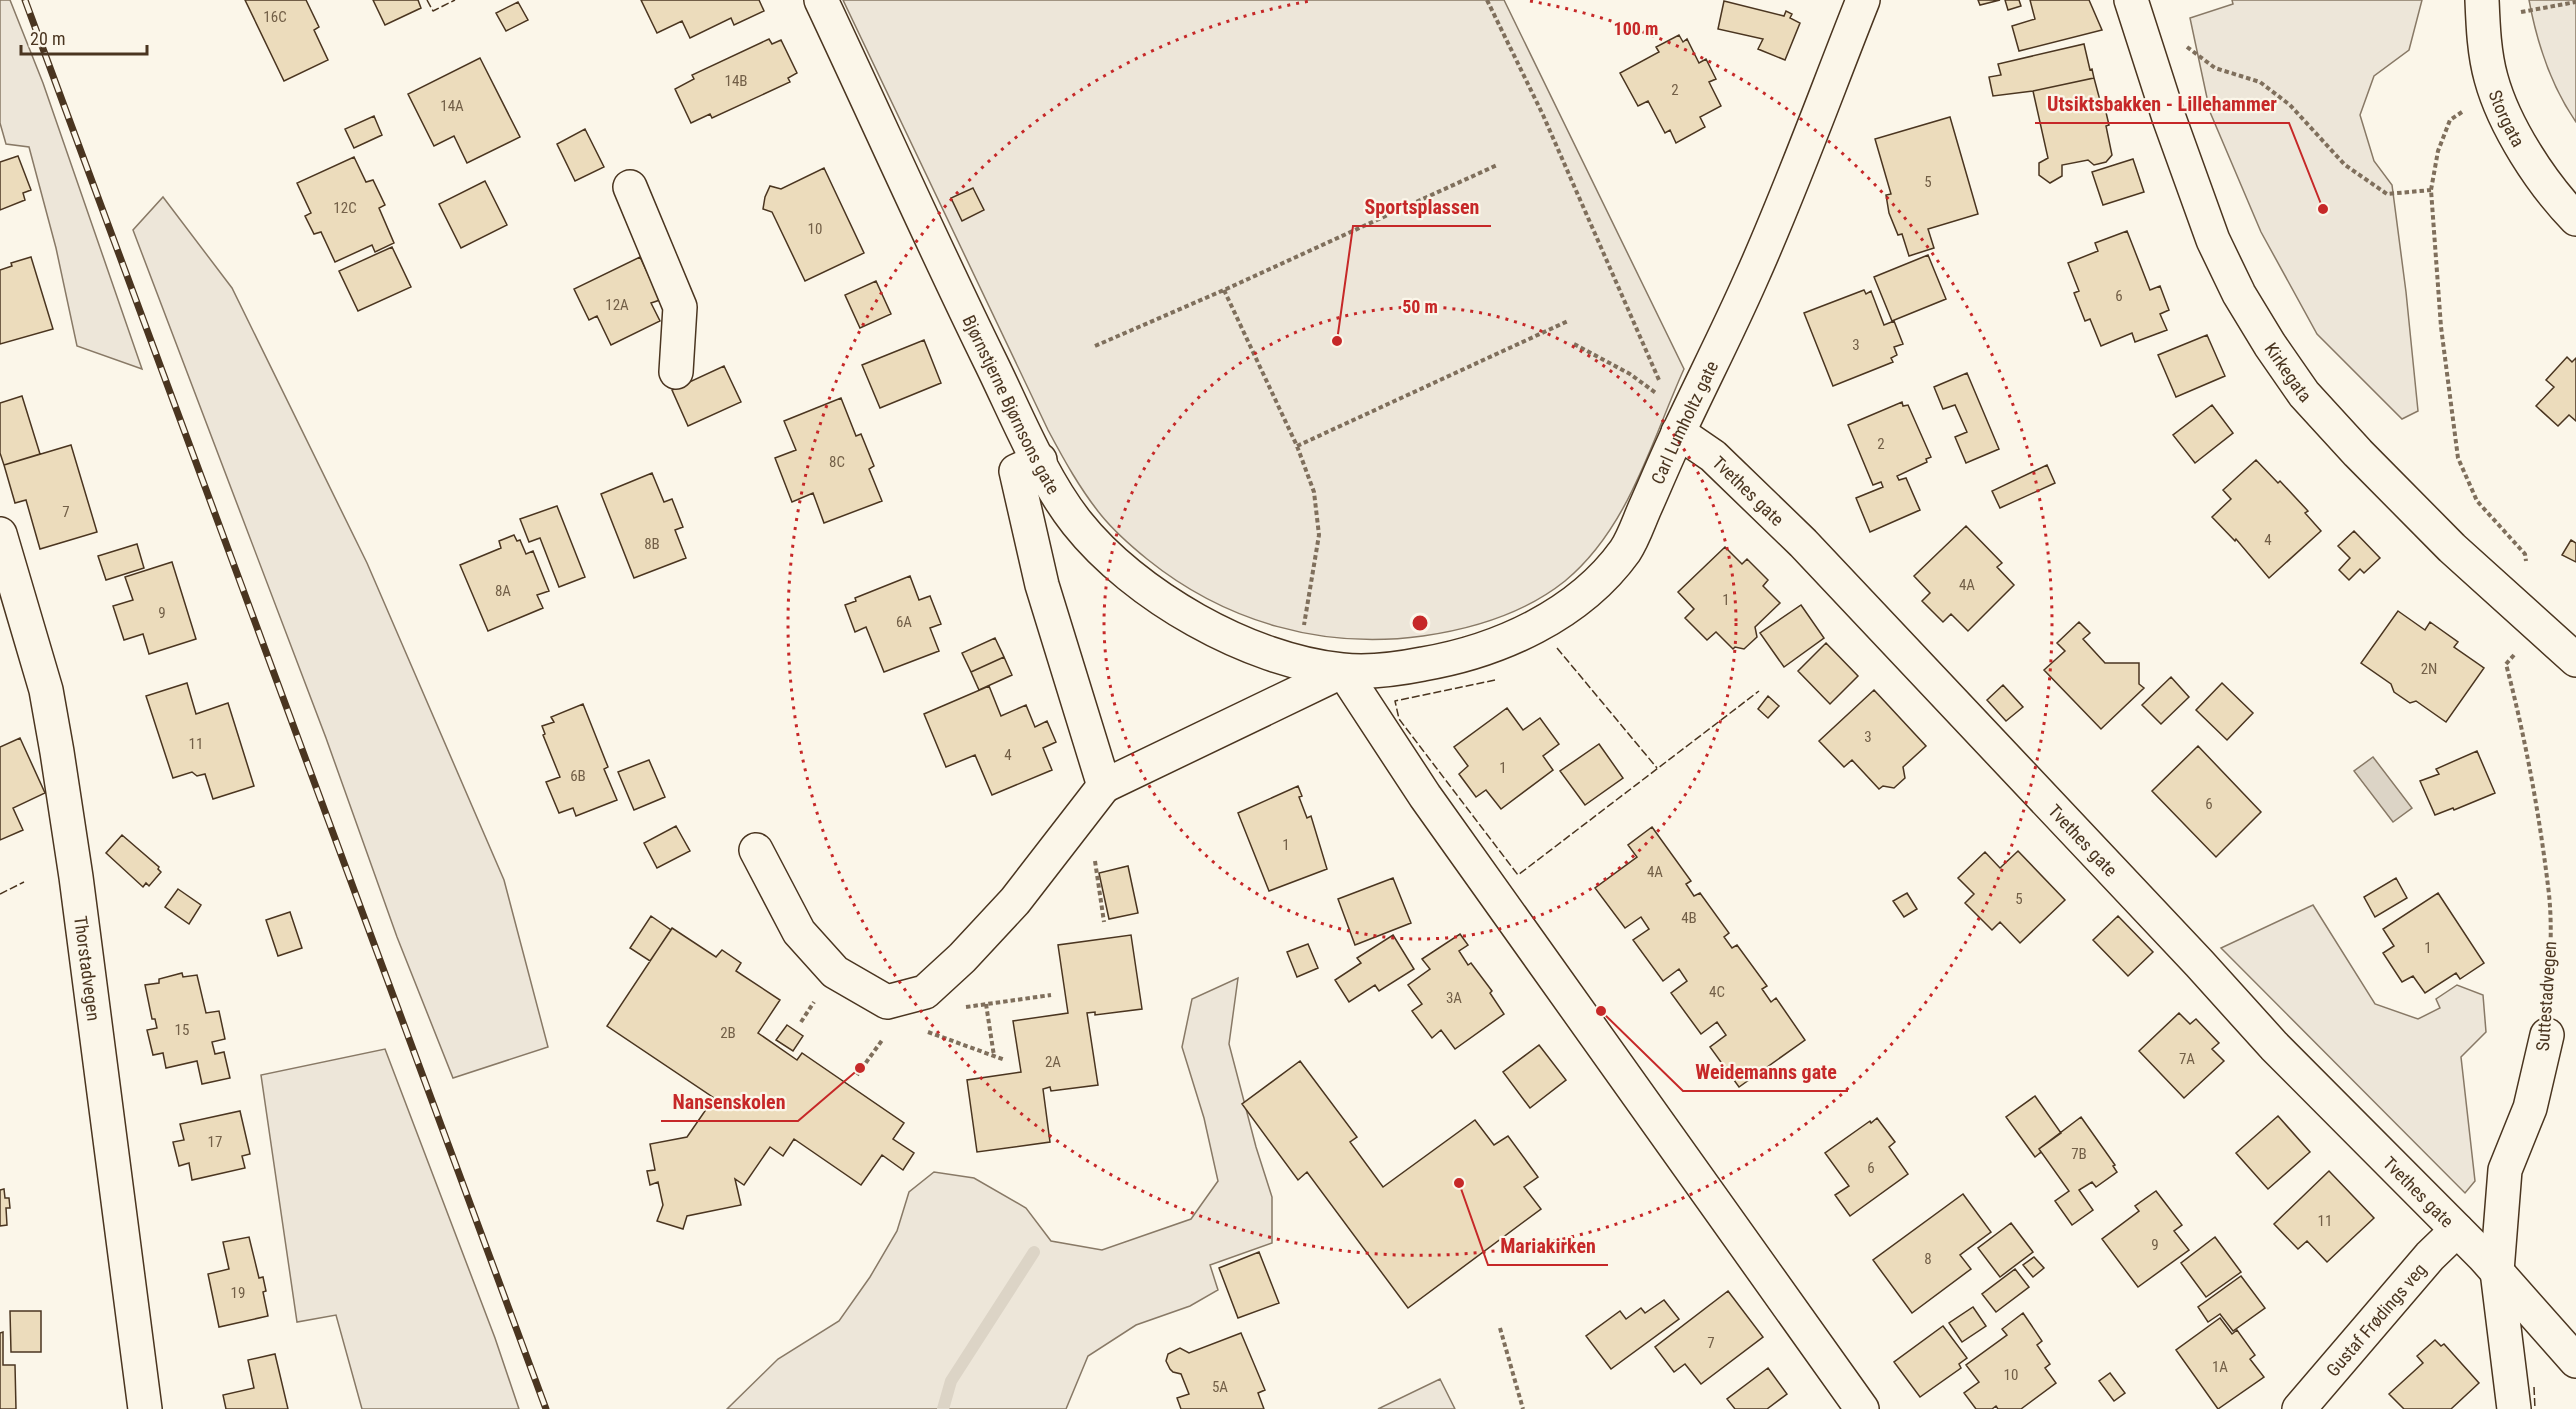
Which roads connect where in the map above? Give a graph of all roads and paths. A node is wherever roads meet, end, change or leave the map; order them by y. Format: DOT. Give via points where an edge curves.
graph roads {
  1 [pos="821,0"];
  2 [pos="1487,0"];
  3 [pos="1863,0"];
  4 [pos="2131,0"];
  5 [pos="2482,0"];
  6 [pos="2576,2"];
  7 [pos="2515,14"];
  8 [pos="2145,37"];
  9 [pos="2498,96"];
  10 [pos="1497,165"];
  11 [pos="630,187"];
  12 [pos="2431,190"];
  13 [pos="2576,219"];
  14 [pos="1224,290"];
  15 [pos="1568,321"];
  16 [pos="1574,344"];
  17 [pos="1095,346"];
  18 [pos="676,372"];
  19 [pos="1674,417"];
  20 [pos="1297,446"];
  21 [pos="1040,460"];
  22 [pos="0,534"];
  23 [pos="2526,563"];
  24 [pos="2537,626"];
  25 [pos="2576,660"];
  26 [pos="1297,661"];
  27 [pos="1343,670"];
  28 [pos="1104,786"];
  29 [pos="756,850"];
  30 [pos="986,1005"];
  31 [pos="923,1030"];
  32 [pos="887,1034"];
  33 [pos="2547,1035"];
  34 [pos="994,1056"];
  35 [pos="1005,1060"];
  36 [pos="857,1075"];
  37 [pos="2457,1230"];
  38 [pos="2490,1264"];
  39 [pos="1500,1328"];
  40 [pos="2576,1361"];
  41 [pos="145,1409"];
  42 [pos="1523,1409"];
  43 [pos="1862,1409"];
  44 [pos="2299,1409"];
  45 [pos="2514,1409"];
  1 -- 21 [label="street, Bjørnstjerne Bjørnsons gate" via="945,268"];
  2 -- 19 [label="path" via="1543,116"];
  3 -- 19 [label="street, Carl Lumholtz gate" via="1752,278"];
  4 -- 8 [label="street, Kirkegata"];
  5 -- 9 [label="street, Storgata" via="2490,77"];
  6 -- 7 [label="path"];
  8 -- 12 [label="path" via="2184,44 2215,68 2260,82 2290,105 2346,165 2387,194"];
  8 -- 24 [label="street, Kirkegata" via="2213,240 2270,345 2304,394 2358,453"];
  9 -- 12 [label="path" via="2473,105 2450,120 2438,151"];
  9 -- 13 [label="street, Storgata" via="2520,142"];
  10 -- 14 [label="path"];
  11 -- 18 [label="street" via="680,307"];
  12 -- 23 [label="path" via="2441,327 2458,458 2477,501 2525,554"];
  14 -- 17 [label="path"];
  14 -- 20 [label="path"];
  15 -- 20 [label="path"];
  16 -- 19 [label="path" via="1630,374"];
  19 -- 27 [label="street, Carl Lumholtz gate" via="1628,547 1604,578 1580,598 1539,625 1450,660 1403,668"];
  19 -- 37 [label="street, Tvethes gate" via="1803,543 2274,1046"];
  20 -- 26 [label="path" via="1314,492 1319,535"];
  21 -- 26 [label="street, Bjørnstjerne Bjørnsons gate" via="1076,522 1134,581 1210,627"];
  21 -- 28 [label="street" via="1016,471 1042,585"];
  22 -- 41 [label="street, Thorstadvegen" via="46,690 57,752"];
  24 -- 25 [label="street, Kirkegata"];
  24 -- 33 [label="path, Suttestadvegen" via="2506,664 2517,706 2548,888 2551,950"];
  26 -- 27 [label="street, Bjørnstjerne Bjørnsons gate"];
  27 -- 28 [label="street"];
  27 -- 43 [label="street" via="1425,796"];
  28 -- 29 [label="street" via="1015,901 962,958 925,992 887,1002 835,972 799,932"];
  30 -- 34 [label="path"];
  31 -- 34 [label="path"];
  32 -- 36 [label="path"];
  33 -- 38 [label="street, Suttestadvegen" via="2530,1108 2505,1170"];
  34 -- 35 [label="path"];
  37 -- 38 [label="street, Tvethes gate"];
  37 -- 44 [label="street, Gustaf Frødings veg" via="2430,1256"];
  38 -- 40 [label="street, Tvethes gate"];
  38 -- 45 [label="street, Suttestadvegen"];
  39 -- 42 [label="path"];
}
